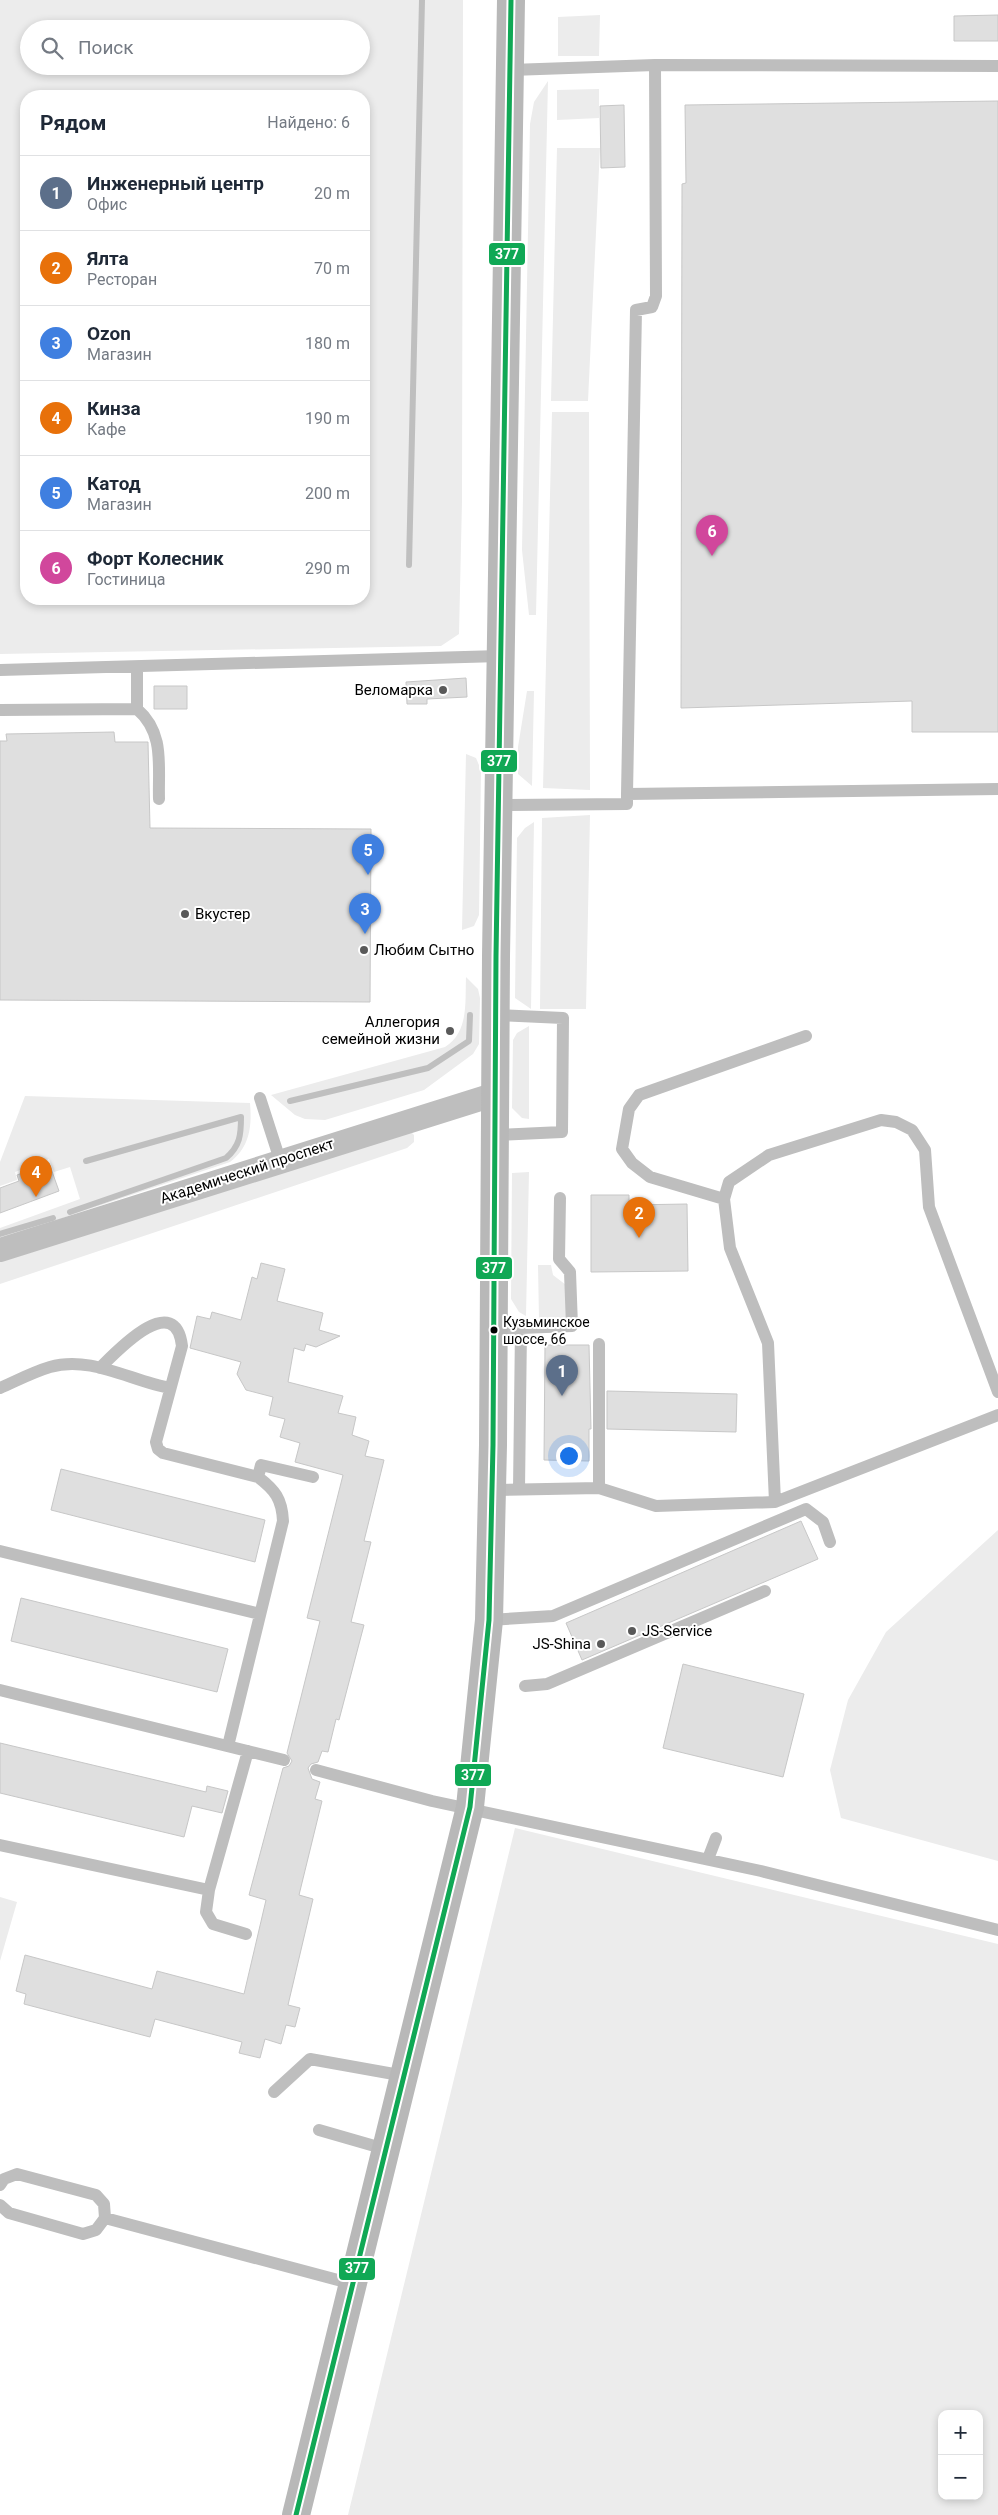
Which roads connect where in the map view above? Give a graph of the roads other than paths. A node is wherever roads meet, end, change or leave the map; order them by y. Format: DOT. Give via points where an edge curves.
graph roads {
  1 [pos="511,0"];
  2 [pos="655,65"];
  3 [pos="998,66"];
  4 [pos="511,70"];
  5 [pos="500,656"];
  6 [pos="137,667"];
  7 [pos="0,670"];
  8 [pos="137,709"];
  9 [pos="0,710"];
  10 [pos="998,789"];
  11 [pos="627,794"];
  12 [pos="159,799"];
  13 [pos="498,805"];
  14 [pos="496,1014"];
  15 [pos="806,1036"];
  16 [pos="496,1094"];
  17 [pos="260,1098"];
  18 [pos="496,1135"];
  19 [pos="280,1160"];
  20 [pos="560,1198"];
  21 [pos="724,1199"];
  22 [pos="0,1250"];
  23 [pos="494,1329"];
  24 [pos="521,1329"];
  25 [pos="599,1344"];
  26 [pos="100,1368"];
  27 [pos="0,1388"];
  28 [pos="170,1388"];
  29 [pos="998,1392"];
  30 [pos="998,1416"];
  31 [pos="258,1477"];
  32 [pos="313,1477"];
  33 [pos="599,1488"];
  34 [pos="519,1489"];
  35 [pos="492,1490"];
  36 [pos="776,1502"];
  37 [pos="830,1542"];
  38 [pos="0,1551"];
  39 [pos="765,1590"];
  40 [pos="260,1614"];
  41 [pos="489,1620"];
  42 [pos="525,1686"];
  43 [pos="0,1690"];
  44 [pos="228,1746"];
  45 [pos="248,1751"];
  46 [pos="284,1760"];
  47 [pos="316,1770"];
  48 [pos="470,1807"];
  49 [pos="716,1838"];
  50 [pos="0,1844"];
  51 [pos="708,1859"];
  52 [pos="209,1890"];
  53 [pos="998,1930"];
  54 [pos="246,1934"];
  55 [pos="405,2076"];
  56 [pos="274,2092"];
  57 [pos="319,2130"];
  58 [pos="385,2149"];
  59 [pos="0,2185"];
  60 [pos="0,2205"];
  61 [pos="105,2218"];
  62 [pos="352,2284"];
  63 [pos="296,2515"];
  1 -- 4 [label="main road"];
  2 -- 3 [label="lane"];
  2 -- 4 [label="lane"];
  2 -- 11 [label="lane" via="656,296 652,307 636,310"];
  4 -- 5 [label="main road"];
  5 -- 6 [label="lane"];
  5 -- 13 [label="main road"];
  6 -- 7 [label="lane"];
  6 -- 8 [label="lane"];
  8 -- 9 [label="lane"];
  8 -- 12 [label="lane" via="152,724 158,739"];
  10 -- 11 [label="lane"];
  11 -- 13 [label="lane" via="627,804"];
  13 -- 14 [label="main road"];
  14 -- 16 [label="main road"];
  14 -- 18 [label="lane" via="563,1018 562,1132"];
  15 -- 21 [label="lane" via="639,1095 629,1109 622,1149 632,1163 650,1177"];
  16 -- 18 [label="main road"];
  16 -- 19 [label="street, Академический проспект"];
  17 -- 19 [label="lane"];
  18 -- 23 [label="main road"];
  19 -- 22 [label="street, Академический проспект"];
  20 -- 24 [label="lane" via="559,1259 570,1272 572,1326"];
  21 -- 29 [label="lane" via="729,1182 769,1155 881,1120 896,1122 912,1130 925,1150 929,1207"];
  21 -- 36 [label="lane" via="730,1248 768,1343"];
  23 -- 24 [label="lane"];
  23 -- 35 [label="main road"];
  24 -- 34 [label="lane"];
  25 -- 33 [label="lane"];
  26 -- 27 [label="lane" via="75,1364 51,1366"];
  26 -- 28 [label="lane"];
  26 -- 28 [label="lane" via="144,1329 155,1323 166,1324 180,1336 182,1346"];
  28 -- 31 [label="lane" via="156,1442 158,1448 163,1453"];
  30 -- 36 [label="lane"];
  31 -- 32 [label="lane" via="261,1465"];
  31 -- 40 [label="lane" via="270,1487 282,1505 282,1521"];
  33 -- 34 [label="lane"];
  33 -- 36 [label="lane" via="656,1506"];
  34 -- 35 [label="lane"];
  35 -- 41 [label="main road"];
  37 -- 41 [label="lane" via="823,1522 806,1509 553,1616"];
  38 -- 40 [label="lane"];
  39 -- 42 [label="lane" via="547,1684"];
  40 -- 44 [label="lane"];
  41 -- 48 [label="main road"];
  43 -- 44 [label="lane"];
  44 -- 45 [label="lane"];
  45 -- 46 [label="lane"];
  45 -- 52 [label="lane"];
  47 -- 48 [label="lane" via="432,1801"];
  48 -- 51 [label="lane"];
  48 -- 55 [label="main road"];
  49 -- 51 [label="lane"];
  50 -- 52 [label="lane"];
  51 -- 53 [label="lane"];
  52 -- 54 [label="lane" via="206,1912 214,1924"];
  55 -- 56 [label="lane" via="310,2059"];
  55 -- 58 [label="main road"];
  57 -- 58 [label="lane"];
  58 -- 62 [label="main road"];
  59 -- 61 [label="lane" via="4,2179 17,2174 96,2195 104,2204"];
  60 -- 61 [label="lane" via="9,2213 83,2234 96,2230"];
  61 -- 62 [label="lane"];
  62 -- 63 [label="main road"];
}
